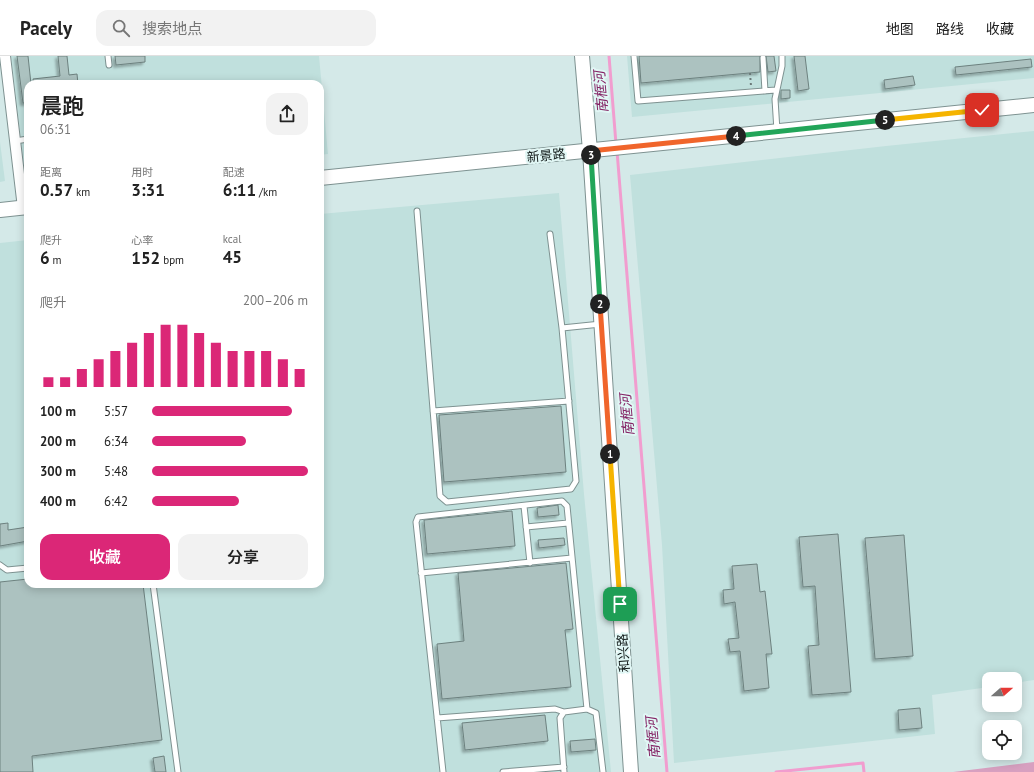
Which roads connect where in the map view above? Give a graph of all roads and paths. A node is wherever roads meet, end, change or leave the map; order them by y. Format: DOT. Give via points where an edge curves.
graph roads {
  1 [pos="4,56"];
  2 [pos="108,56"];
  3 [pos="582,56"];
  4 [pos="634,56"];
  5 [pos="782,56"];
  6 [pos="763,58"];
  7 [pos="109,65"];
  8 [pos="750,73"];
  9 [pos="776,90"];
  10 [pos="766,91"];
  11 [pos="751,92"];
  12 [pos="1034,105"];
  13 [pos="777,132"];
  14 [pos="24,140"];
  15 [pos="15,141"];
  16 [pos="590,151"];
  17 [pos="324,178"];
  18 [pos="24,195"];
  19 [pos="24,207"];
  20 [pos="0,210"];
  21 [pos="417,212"];
  22 [pos="550,234"];
  23 [pos="602,324"];
  24 [pos="562,328"];
  25 [pos="569,401"];
  26 [pos="433,410"];
  27 [pos="524,506"];
  28 [pos="568,523"];
  29 [pos="526,527"];
  30 [pos="572,558"];
  31 [pos="530,563"];
  32 [pos="0,565"];
  33 [pos="24,568"];
  34 [pos="421,573"];
  35 [pos="154,588"];
  36 [pos="587,709"];
  37 [pos="564,712"];
  38 [pos="437,718"];
  39 [pos="564,770"];
  40 [pos="523,771"];
  41 [pos="178,772"];
  42 [pos="443,772"];
  43 [pos="503,772"];
  44 [pos="603,772"];
  45 [pos="631,772"];
  1 -- 15 [label="street"];
  2 -- 7 [label="lane"];
  3 -- 16 [label="street, 和兴路"];
  4 -- 11 [label="lane" via="638,101"];
  5 -- 9 [label="lane"];
  6 -- 10 [label="lane"];
  8 -- 11 [label="path"];
  9 -- 10 [label="lane"];
  9 -- 13 [label="lane"];
  10 -- 11 [label="lane"];
  12 -- 13 [label="street, 新景路"];
  13 -- 16 [label="street, 新景路"];
  14 -- 15 [label="lane"];
  15 -- 18 [label="street"];
  16 -- 17 [label="street, 新景路"];
  16 -- 23 [label="street, 和兴路"];
  19 -- 20 [label="street"];
  21 -- 26 [label="lane"];
  22 -- 24 [label="lane"];
  23 -- 24 [label="lane"];
  23 -- 45 [label="street, 和兴路"];
  24 -- 25 [label="lane"];
  25 -- 26 [label="lane"];
  25 -- 26 [label="lane" via="576,480 571,489 447,502 440,496"];
  27 -- 28 [label="lane" via="562,501 567,506"];
  27 -- 29 [label="lane"];
  27 -- 34 [label="lane" via="418,517 416,522"];
  28 -- 29 [label="lane"];
  28 -- 30 [label="lane"];
  29 -- 31 [label="lane"];
  30 -- 31 [label="lane"];
  30 -- 36 [label="lane"];
  31 -- 34 [label="lane"];
  32 -- 33 [label="lane" via="7,570"];
  34 -- 38 [label="lane"];
  35 -- 41 [label="lane"];
  36 -- 37 [label="lane"];
  36 -- 44 [label="lane" via="596,713"];
  37 -- 38 [label="lane" via="555,709"];
  37 -- 39 [label="lane" via="560,718"];
  38 -- 42 [label="lane"];
  39 -- 40 [label="lane"];
  40 -- 43 [label="lane"];
}
